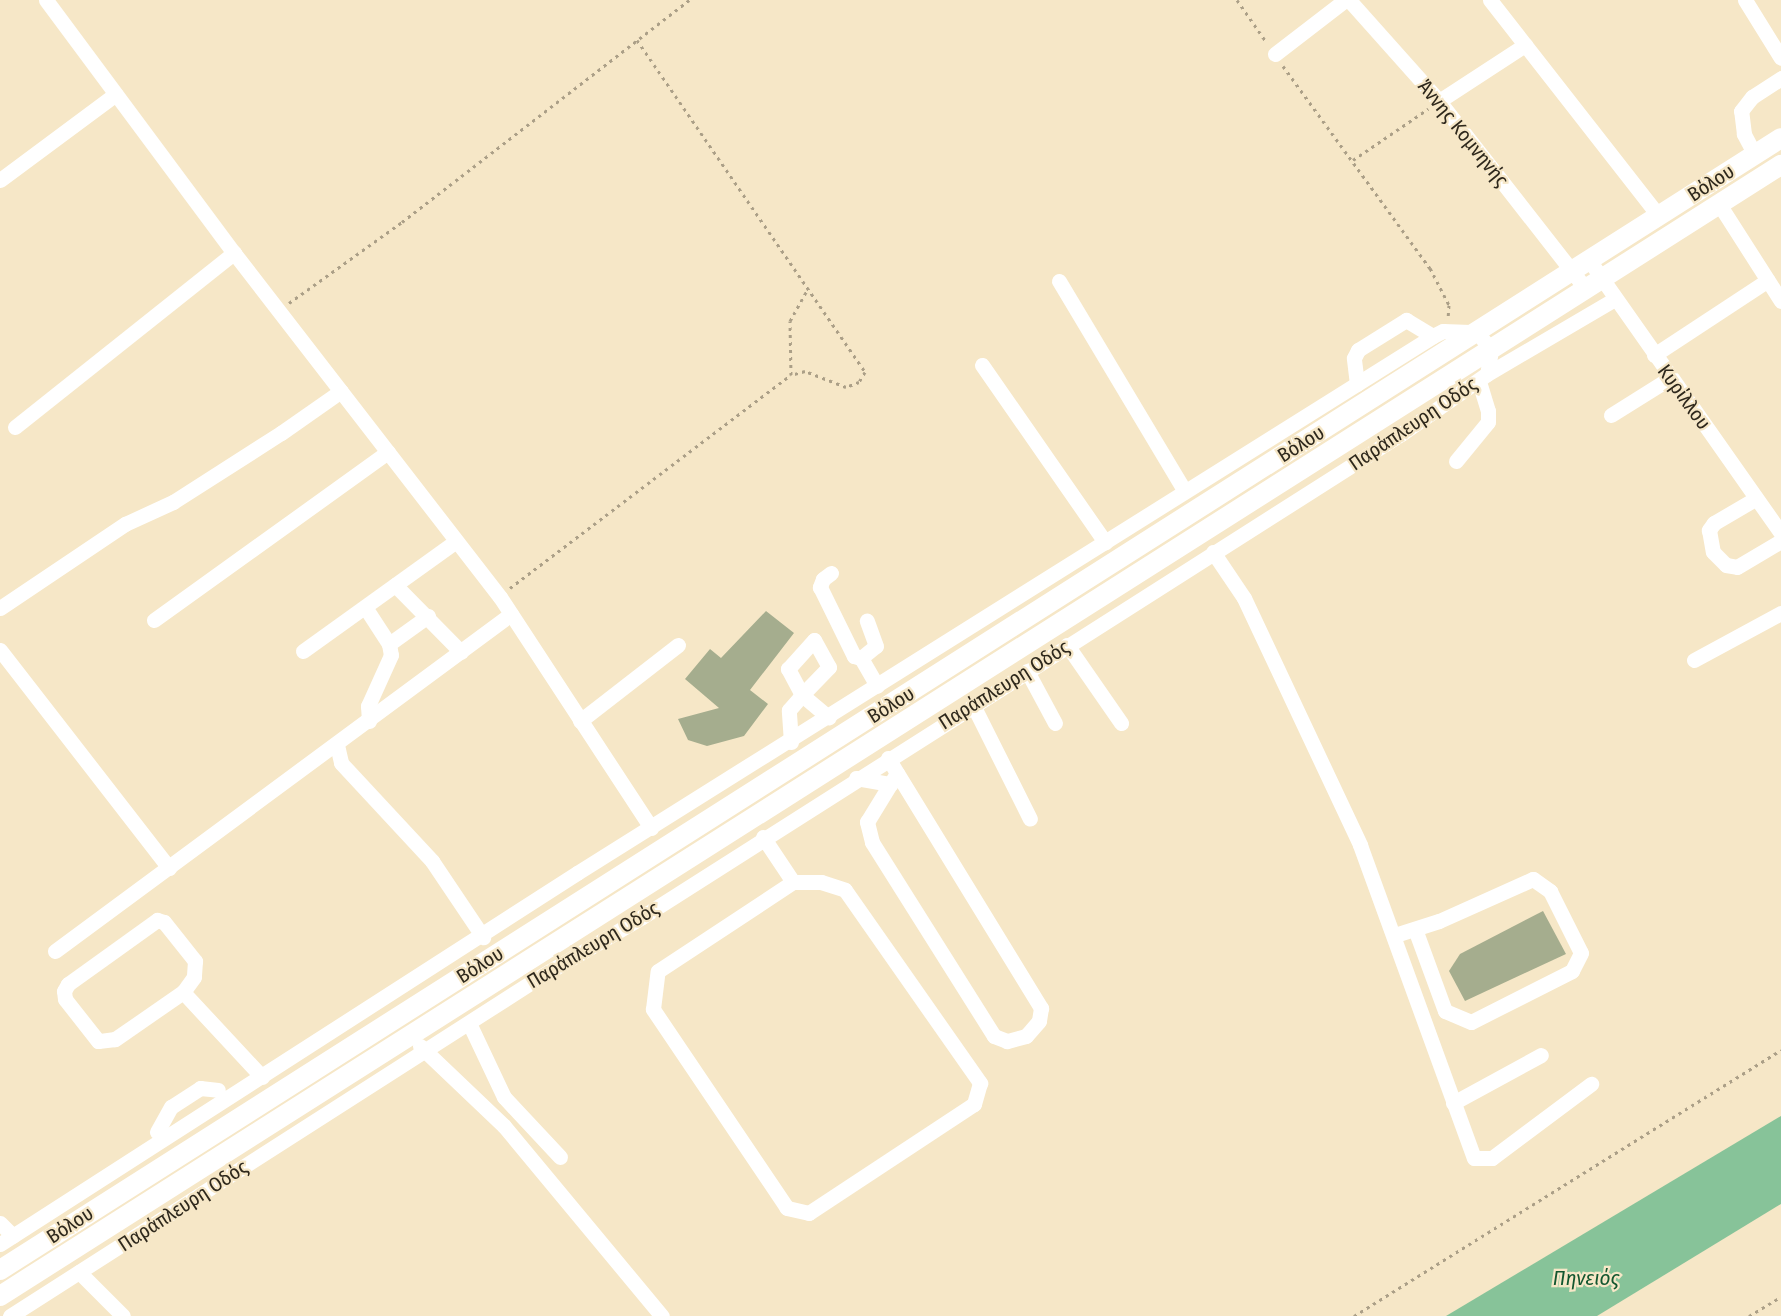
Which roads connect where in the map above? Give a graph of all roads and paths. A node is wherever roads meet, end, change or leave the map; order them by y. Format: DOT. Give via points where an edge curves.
graph roads {
  1 [pos="46,0"];
  2 [pos="689,0"];
  3 [pos="1237,0"];
  4 [pos="1347,0"];
  5 [pos="1490,0"];
  6 [pos="1745,0"];
  7 [pos="637,40"];
  8 [pos="1525,45"];
  9 [pos="1275,54"];
  10 [pos="1781,58"];
  11 [pos="1781,78"];
  12 [pos="116,94"];
  13 [pos="1439,101"];
  14 [pos="1781,138"];
  15 [pos="1755,155"];
  16 [pos="1353,160"];
  17 [pos="1781,165"];
  18 [pos="0,180"];
  19 [pos="1719,204"];
  20 [pos="1659,216"];
  21 [pos="234,253"];
  22 [pos="1581,266"];
  23 [pos="1767,280"];
  24 [pos="1059,281"];
  25 [pos="1594,284"];
  26 [pos="807,290"];
  27 [pos="1615,299"];
  28 [pos="1781,301"];
  29 [pos="276,307"];
  30 [pos="1477,332"];
  31 [pos="1438,333"];
  32 [pos="1491,350"];
  33 [pos="1654,355"];
  34 [pos="982,365"];
  35 [pos="791,375"];
  36 [pos="1483,378"];
  37 [pos="1670,378"];
  38 [pos="1357,384"];
  39 [pos="341,391"];
  40 [pos="1611,415"];
  41 [pos="15,427"];
  42 [pos="388,452"];
  43 [pos="1456,461"];
  44 [pos="1184,490"];
  45 [pos="1755,499"];
  46 [pos="1781,533"];
  47 [pos="456,541"];
  48 [pos="1781,541"];
  49 [pos="1105,542"];
  50 [pos="1213,552"];
  51 [pos="831,573"];
  52 [pos="395,585"];
  53 [pos="500,597"];
  54 [pos="365,606"];
  55 [pos="0,608"];
  56 [pos="1781,613"];
  57 [pos="511,614"];
  58 [pos="428,616"];
  59 [pos="154,620"];
  60 [pos="867,621"];
  61 [pos="389,644"];
  62 [pos="678,645"];
  63 [pos="1067,645"];
  64 [pos="0,650"];
  65 [pos="303,651"];
  66 [pos="461,652"];
  67 [pos="861,658"];
  68 [pos="1694,660"];
  69 [pos="1027,671"];
  70 [pos="877,686"];
  71 [pos="973,705"];
  72 [pos="829,718"];
  73 [pos="369,721"];
  74 [pos="580,721"];
  75 [pos="1055,723"];
  76 [pos="1121,723"];
  77 [pos="791,742"];
  78 [pos="337,745"];
  79 [pos="888,758"];
  80 [pos="856,778"];
  81 [pos="893,779"];
  82 [pos="1030,819"];
  83 [pos="651,828"];
  84 [pos="763,837"];
  85 [pos="169,868"];
  86 [pos="793,882"];
  87 [pos="1415,929"];
  88 [pos="1395,935"];
  89 [pos="483,937"];
  90 [pos="55,951"];
  91 [pos="183,992"];
  92 [pos="380,1002"];
  93 [pos="395,1018"];
  94 [pos="469,1023"];
  95 [pos="411,1037"];
  96 [pos="1781,1050"];
  97 [pos="425,1051"];
  98 [pos="1541,1055"];
  99 [pos="262,1077"];
  100 [pos="1591,1084"];
  101 [pos="219,1090"];
  102 [pos="1453,1104"];
  103 [pos="157,1132"];
  104 [pos="152,1147"];
  105 [pos="560,1157"];
  106 [pos="162,1166"];
  107 [pos="0,1223"];
  108 [pos="7,1240"];
  109 [pos="0,1270"];
  110 [pos="79,1272"];
  111 [pos="0,1296"];
  112 [pos="1781,1297"];
  113 [pos="10,1316"];
  114 [pos="123,1316"];
  115 [pos="662,1316"];
  116 [pos="1354,1316"];
  117 [pos="1749,1316"];
  1 -- 12 [label="street"];
  2 -- 7 [label="path"];
  3 -- 9 [label="path"];
  4 -- 9 [label="street"];
  4 -- 13 [label="street, Άννης Κομνηνής"];
  5 -- 8 [label="street"];
  6 -- 10 [label="street"];
  7 -- 26 [label="path"];
  7 -- 29 [label="path" via="402,222 296,300"];
  8 -- 13 [label="street"];
  8 -- 20 [label="street"];
  9 -- 16 [label="path"];
  11 -- 15 [label="street" via="1752,97 1741,111 1744,134"];
  12 -- 18 [label="street"];
  12 -- 21 [label="street"];
  13 -- 16 [label="path"];
  13 -- 22 [label="street, Άννης Κομνηνής"];
  14 -- 15 [label="main road, Βόλου"];
  15 -- 20 [label="main road, Βόλου"];
  16 -- 31 [label="path" via="1442,286 1449,305"];
  17 -- 19 [label="main road, Βόλου"];
  19 -- 23 [label="street"];
  19 -- 25 [label="main road, Βόλου"];
  20 -- 22 [label="main road, Βόλου"];
  21 -- 29 [label="street"];
  21 -- 41 [label="street"];
  22 -- 25 [label="street, Κυρίλλου"];
  22 -- 30 [label="main road, Βόλου"];
  23 -- 28 [label="street"];
  23 -- 33 [label="street"];
  24 -- 44 [label="street"];
  25 -- 27 [label="street, Κυρίλλου"];
  25 -- 32 [label="main road, Βόλου"];
  26 -- 35 [label="path" via="790,321"];
  26 -- 35 [label="path" via="865,372 859,382 846,387 806,371"];
  27 -- 33 [label="street, Κυρίλλου"];
  27 -- 36 [label="street"];
  29 -- 39 [label="street"];
  30 -- 31 [label="street"];
  30 -- 32 [label="street"];
  30 -- 93 [label="main road, Βόλου"];
  31 -- 38 [label="street"];
  31 -- 38 [label="street" via="1406,320 1358,350 1354,358"];
  32 -- 36 [label="street, Παράπλευρη Οδός"];
  32 -- 95 [label="main road, Βόλου"];
  33 -- 37 [label="street, Κυρίλλου"];
  34 -- 49 [label="street"];
  35 -- 53 [label="path"];
  36 -- 43 [label="street" via="1488,422"];
  36 -- 50 [label="street, Παράπλευρη Οδός"];
  37 -- 40 [label="street"];
  37 -- 45 [label="street, Κυρίλλου"];
  38 -- 44 [label="street"];
  39 -- 42 [label="street"];
  39 -- 55 [label="street" via="281,434 173,501 125,524"];
  42 -- 47 [label="street"];
  42 -- 59 [label="street"];
  44 -- 49 [label="street"];
  45 -- 46 [label="street, Κυρίλλου"];
  45 -- 48 [label="street" via="1714,523 1709,530 1713,552 1726,566 1737,567"];
  47 -- 52 [label="street"];
  47 -- 53 [label="street"];
  49 -- 70 [label="street"];
  50 -- 63 [label="street, Παράπλευρη Οδός"];
  50 -- 88 [label="street" via="1244,598 1280,671 1360,845"];
  51 -- 67 [label="street" via="820,587 854,657"];
  52 -- 54 [label="street"];
  52 -- 58 [label="street"];
  53 -- 57 [label="street"];
  54 -- 61 [label="street"];
  54 -- 65 [label="street"];
  56 -- 68 [label="street"];
  57 -- 66 [label="street"];
  57 -- 74 [label="street"];
  58 -- 61 [label="street"];
  58 -- 66 [label="street"];
  60 -- 67 [label="street" via="876,646"];
  61 -- 73 [label="street" via="390,661 366,710"];
  62 -- 74 [label="street"];
  63 -- 69 [label="street, Παράπλευρη Οδός"];
  63 -- 76 [label="street"];
  64 -- 85 [label="street"];
  66 -- 73 [label="street"];
  67 -- 70 [label="street"];
  69 -- 71 [label="street, Παράπλευρη Οδός"];
  69 -- 75 [label="street"];
  70 -- 72 [label="street"];
  71 -- 79 [label="street, Παράπλευρη Οδός"];
  71 -- 82 [label="street"];
  72 -- 77 [label="street"];
  72 -- 77 [label="street" via="802,695 789,710"];
  73 -- 78 [label="street"];
  74 -- 83 [label="street"];
  77 -- 83 [label="street"];
  78 -- 85 [label="street"];
  78 -- 89 [label="street" via="341,763 432,861"];
  79 -- 80 [label="street, Παράπλευρη Οδός"];
  79 -- 81 [label="street"];
  80 -- 81 [label="street"];
  80 -- 84 [label="street, Παράπλευρη Οδός"];
  81 -- 81 [label="street" via="1041,1008 1039,1021 1026,1036 1014,1041 994,1036 872,842 867,822"];
  83 -- 89 [label="street"];
  84 -- 86 [label="street"];
  84 -- 94 [label="street, Παράπλευρη Οδός"];
  85 -- 90 [label="street"];
  86 -- 86 [label="street" via="658,971 654,1010 787,1208 809,1213 974,1104 980,1083 845,890 821,882"];
  87 -- 87 [label="street" via="1533,879 1550,891 1581,953 1572,971 1470,1022 1445,1011"];
  87 -- 88 [label="street"];
  88 -- 102 [label="street"];
  89 -- 92 [label="street"];
  91 -- 91 [label="street" via="108,1042 98,1041 65,999 64,991 68,984 157,920 165,922 195,961 197,969"];
  91 -- 99 [label="street"];
  92 -- 93 [label="street"];
  92 -- 99 [label="street"];
  93 -- 95 [label="street"];
  93 -- 106 [label="main road, Βόλου"];
  94 -- 97 [label="street, Παράπλευρη Οδός"];
  94 -- 105 [label="street" via="504,1097"];
  95 -- 97 [label="street"];
  95 -- 111 [label="main road, Βόλου"];
  96 -- 116 [label="path"];
  97 -- 110 [label="street, Παράπλευρη Οδός"];
  97 -- 115 [label="street" via="504,1126"];
  98 -- 102 [label="street"];
  99 -- 104 [label="street"];
  100 -- 102 [label="street" via="1492,1158 1474,1158"];
  101 -- 103 [label="street" via="200,1088 171,1107"];
  104 -- 106 [label="street"];
  104 -- 108 [label="street"];
  106 -- 109 [label="main road, Βόλου"];
  107 -- 108 [label="street"];
  110 -- 113 [label="street, Παράπλευρη Οδός"];
  110 -- 114 [label="street"];
  112 -- 117 [label="path"];
}
